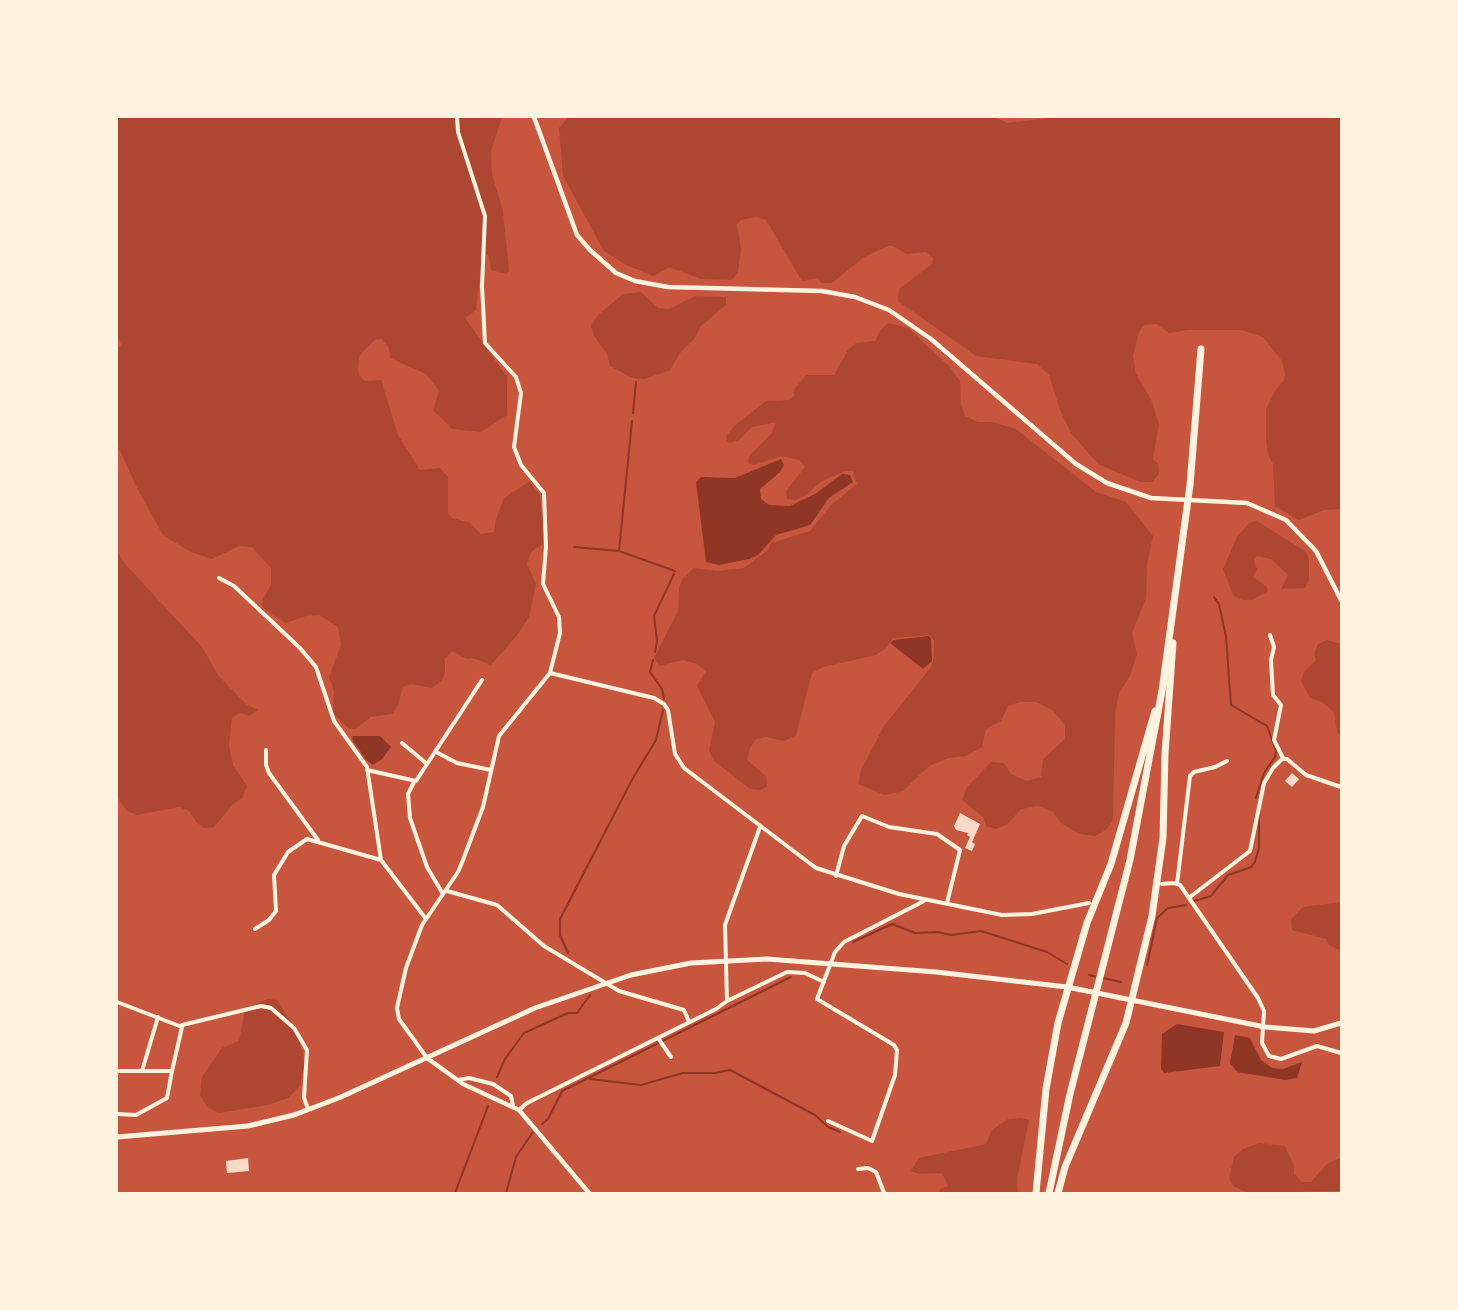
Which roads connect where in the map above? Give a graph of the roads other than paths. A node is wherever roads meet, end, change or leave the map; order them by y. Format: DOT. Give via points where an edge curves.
graph roads {
  1 [pos="457,117"];
  2 [pos="534,117"];
  3 [pos="1201,348"];
  4 [pos="219,578"];
  5 [pos="1178,589"];
  6 [pos="1341,600"];
  7 [pos="1270,635"];
  8 [pos="550,673"];
  9 [pos="482,680"];
  10 [pos="1162,692"];
  11 [pos="402,743"];
  12 [pos="266,750"];
  13 [pos="436,752"];
  14 [pos="1283,758"];
  15 [pos="1227,761"];
  16 [pos="427,764"];
  17 [pos="368,770"];
  18 [pos="491,770"];
  19 [pos="414,782"];
  20 [pos="1341,787"];
  21 [pos="760,827"];
  22 [pos="319,841"];
  23 [pos="381,860"];
  24 [pos="836,876"];
  25 [pos="1162,884"];
  26 [pos="1177,884"];
  27 [pos="445,893"];
  28 [pos="1190,897"];
  29 [pos="925,900"];
  30 [pos="947,903"];
  31 [pos="1089,903"];
  32 [pos="426,919"];
  33 [pos="255,928"];
  34 [pos="725,960"];
  35 [pos="831,963"];
  36 [pos="824,982"];
  37 [pos="605,983"];
  38 [pos="1067,987"];
  39 [pos="1133,999"];
  40 [pos="727,1001"];
  41 [pos="117,1002"];
  42 [pos="158,1016"];
  43 [pos="689,1022"];
  44 [pos="1341,1023"];
  45 [pos="182,1025"];
  46 [pos="1265,1027"];
  47 [pos="660,1041"];
  48 [pos="1341,1053"];
  49 [pos="671,1057"];
  50 [pos="427,1058"];
  51 [pos="117,1071"];
  52 [pos="142,1071"];
  53 [pos="172,1071"];
  54 [pos="457,1081"];
  55 [pos="513,1106"];
  56 [pos="308,1110"];
  57 [pos="519,1110"];
  58 [pos="117,1114"];
  59 [pos="828,1121"];
  60 [pos="117,1137"];
  61 [pos="858,1169"];
  62 [pos="589,1193"];
  63 [pos="884,1193"];
  64 [pos="1036,1193"];
  65 [pos="1049,1193"];
  66 [pos="1058,1193"];
  1 -- 8 [label="street" via="458,132 485,216 485,343 518,380 521,406 516,453 544,493 543,584 559,617 560,633"];
  2 -- 6 [label="street" via="577,234 616,273 668,287 822,291 873,303 915,326 1092,475 1136,494 1227,500 1256,506 1295,527 1316,551"];
  3 -- 5 [label="highway"];
  4 -- 17 [label="street" via="234,586 316,667 334,721"];
  5 -- 10 [label="highway"];
  5 -- 39 [label="highway" via="1165,754 1163,838 1152,916"];
  7 -- 14 [label="street" via="1274,647 1273,695 1281,705 1274,740"];
  8 -- 18 [label="street" via="499,736"];
  8 -- 21 [label="street" via="654,698 667,706 680,764"];
  9 -- 13 [label="street"];
  10 -- 38 [label="highway" via="1111,864"];
  10 -- 65 [label="highway" via="1130,860"];
  11 -- 16 [label="street"];
  12 -- 22 [label="street" via="269,773"];
  13 -- 16 [label="street"];
  13 -- 18 [label="street" via="457,763"];
  14 -- 20 [label="street" via="1306,775"];
  14 -- 28 [label="street" via="1264,783 1250,851"];
  15 -- 26 [label="street" via="1190,776"];
  16 -- 19 [label="street"];
  17 -- 19 [label="street"];
  17 -- 23 [label="street"];
  18 -- 27 [label="street" via="483,807 458,872"];
  19 -- 27 [label="street" via="408,794 410,818 427,867"];
  21 -- 24 [label="street" via="811,865"];
  21 -- 34 [label="street" via="725,924"];
  22 -- 23 [label="street"];
  22 -- 33 [label="street" via="308,840 288,852 272,881 276,911"];
  23 -- 32 [label="street"];
  24 -- 29 [label="street"];
  24 -- 30 [label="street" via="844,846 862,816 889,827 937,834 960,850"];
  25 -- 26 [label="street"];
  26 -- 28 [label="street"];
  27 -- 32 [label="street"];
  27 -- 37 [label="street" via="497,905 536,941"];
  28 -- 46 [label="street" via="1258,998"];
  29 -- 30 [label="street"];
  29 -- 35 [label="street" via="844,942"];
  30 -- 31 [label="street" via="1017,915"];
  32 -- 50 [label="street" via="406,968 398,1008 399,1020"];
  34 -- 35 [label="main road"];
  34 -- 37 [label="main road" via="662,968"];
  34 -- 40 [label="street"];
  35 -- 36 [label="street"];
  35 -- 38 [label="main road"];
  36 -- 40 [label="street" via="805,973 787,972"];
  36 -- 59 [label="street" via="818,1000 897,1050 895,1075 873,1140"];
  37 -- 43 [label="street" via="637,998 684,1010"];
  37 -- 50 [label="main road" via="535,1008"];
  38 -- 39 [label="main road"];
  38 -- 64 [label="highway" via="1046,1089"];
  39 -- 46 [label="main road"];
  39 -- 66 [label="highway"];
  40 -- 43 [label="street"];
  41 -- 42 [label="street"];
  42 -- 45 [label="street"];
  42 -- 52 [label="street"];
  43 -- 47 [label="street"];
  44 -- 46 [label="main road" via="1314,1031"];
  45 -- 53 [label="street"];
  45 -- 56 [label="street" via="261,1005 271,1008 294,1028 307,1050 304,1098"];
  46 -- 48 [label="street" via="1262,1043 1275,1059 1317,1046"];
  47 -- 49 [label="street"];
  47 -- 57 [label="street"];
  50 -- 54 [label="street"];
  50 -- 56 [label="main road"];
  51 -- 52 [label="street"];
  52 -- 53 [label="street"];
  53 -- 58 [label="street" via="167,1098 136,1115"];
  54 -- 55 [label="street"];
  54 -- 55 [label="street" via="469,1078 493,1084 511,1096"];
  55 -- 57 [label="street"];
  56 -- 60 [label="main road" via="248,1126"];
  57 -- 62 [label="street"];
  61 -- 63 [label="street" via="876,1172"];
}
